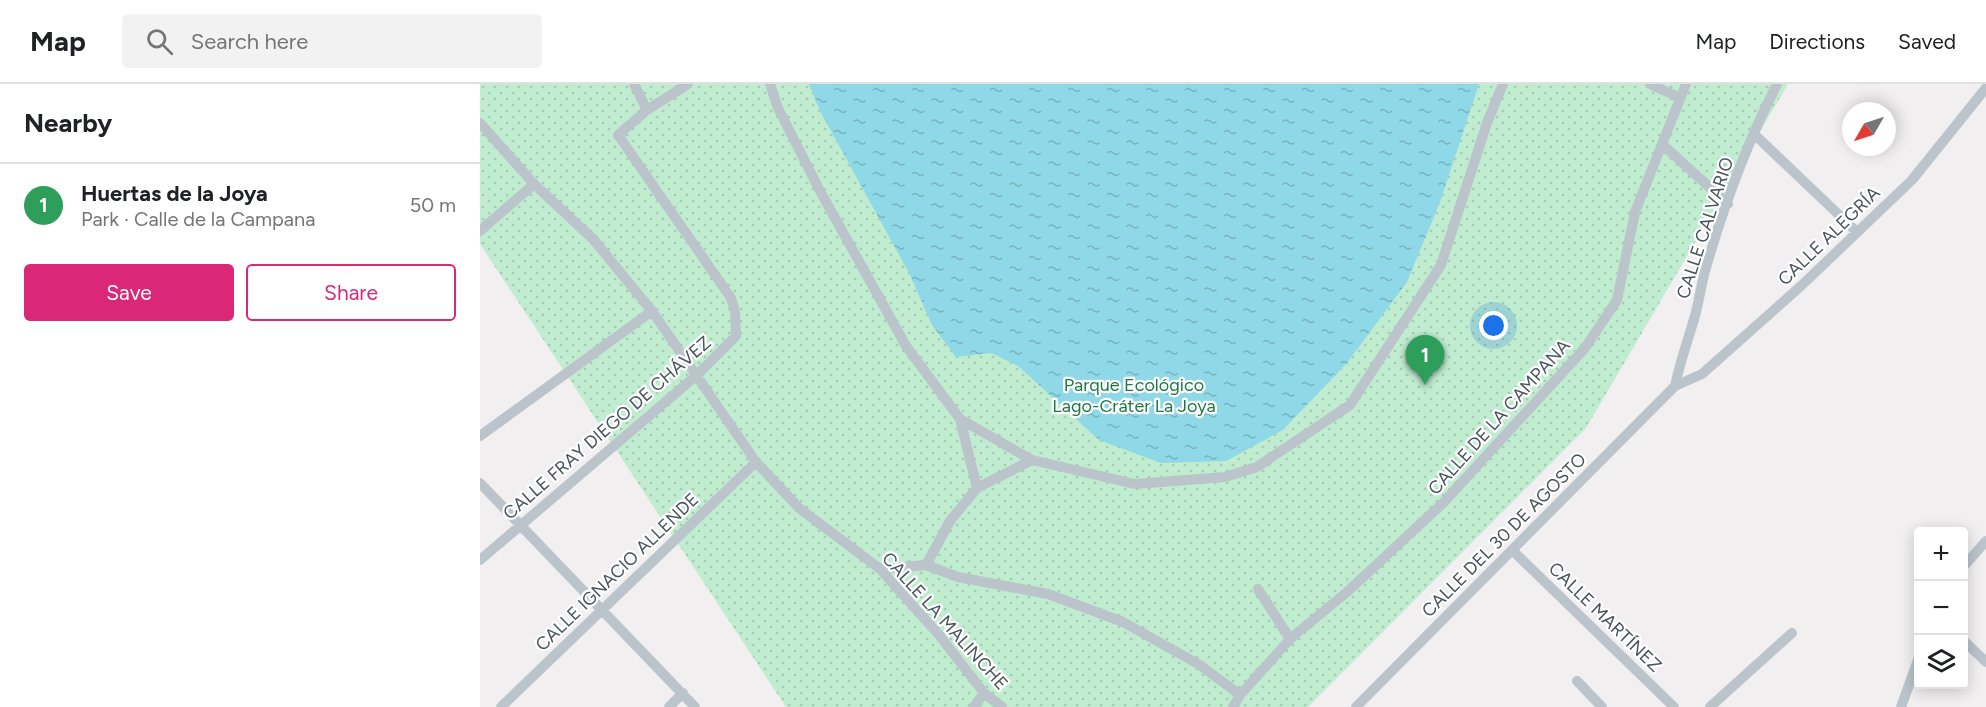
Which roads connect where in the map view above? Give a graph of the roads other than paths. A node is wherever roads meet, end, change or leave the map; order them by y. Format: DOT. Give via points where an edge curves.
graph roads {
  1 [pos="634,84"];
  2 [pos="688,84"];
  3 [pos="770,84"];
  4 [pos="1503,84"];
  5 [pos="1650,84"];
  6 [pos="1686,84"];
  7 [pos="1778,84"];
  8 [pos="1986,88"];
  9 [pos="1680,98"];
  10 [pos="647,110"];
  11 [pos="480,123"];
  12 [pos="1754,134"];
  13 [pos="1663,145"];
  14 [pos="534,184"];
  15 [pos="1728,204"];
  16 [pos="480,231"];
  17 [pos="1857,232"];
  18 [pos="652,311"];
  19 [pos="697,375"];
  20 [pos="1675,386"];
  21 [pos="960,419"];
  22 [pos="480,436"];
  23 [pos="1032,460"];
  24 [pos="756,462"];
  25 [pos="480,483"];
  26 [pos="977,488"];
  27 [pos="520,525"];
  28 [pos="1986,541"];
  29 [pos="1512,550"];
  30 [pos="480,560"];
  31 [pos="1968,561"];
  32 [pos="926,566"];
  33 [pos="880,569"];
  34 [pos="1258,589"];
  35 [pos="601,609"];
  36 [pos="1792,633"];
  37 [pos="1290,639"];
  38 [pos="1968,645"];
  39 [pos="1986,662"];
  40 [pos="1914,671"];
  41 [pos="1577,681"];
  42 [pos="683,693"];
  43 [pos="984,693"];
  44 [pos="1240,695"];
  45 [pos="501,707"];
  46 [pos="669,707"];
  47 [pos="695,707"];
  48 [pos="974,707"];
  49 [pos="1002,707"];
  50 [pos="1233,707"];
  51 [pos="1356,707"];
  52 [pos="1602,707"];
  53 [pos="1674,707"];
  54 [pos="1710,707"];
  55 [pos="1901,707"];
  1 -- 10 [label="street"];
  2 -- 10 [label="street"];
  3 -- 21 [label="street" via="820,191 906,346"];
  4 -- 23 [label="street" via="1441,266 1350,405 1257,467 1225,477 1135,484"];
  5 -- 9 [label="street"];
  6 -- 9 [label="street, CALLE DE LA CAMPANA"];
  7 -- 12 [label="street, CALLE CALVARIO"];
  8 -- 17 [label="street, CALLE ALEGRÍA" via="1912,180"];
  9 -- 13 [label="street, CALLE DE LA CAMPANA"];
  10 -- 19 [label="street, CALLE FRAY DIEGO DE CHÁVEZ" via="618,135 731,298 735,312 736,336"];
  11 -- 14 [label="street, CALLE LA MALINCHE"];
  12 -- 15 [label="street, CALLE CALVARIO"];
  12 -- 17 [label="street"];
  13 -- 15 [label="street"];
  13 -- 37 [label="street, CALLE DE LA CAMPANA" via="1635,212 1617,300 1585,348 1443,503"];
  14 -- 16 [label="street"];
  14 -- 18 [label="street, CALLE LA MALINCHE" via="593,239"];
  15 -- 20 [label="street, CALLE CALVARIO"];
  17 -- 20 [label="street, CALLE ALEGRÍA" via="1702,374"];
  18 -- 19 [label="street, CALLE LA MALINCHE"];
  18 -- 22 [label="street"];
  19 -- 24 [label="street, CALLE LA MALINCHE"];
  19 -- 27 [label="street, CALLE FRAY DIEGO DE CHÁVEZ"];
  20 -- 29 [label="street, CALLE DEL 30 DE AGOSTO"];
  21 -- 23 [label="street"];
  21 -- 26 [label="street"];
  23 -- 26 [label="street"];
  24 -- 33 [label="street, CALLE LA MALINCHE" via="799,508"];
  24 -- 35 [label="street, CALLE IGNACIO ALLENDE"];
  25 -- 27 [label="street"];
  26 -- 32 [label="street" via="950,521"];
  27 -- 30 [label="street, CALLE FRAY DIEGO DE CHÁVEZ"];
  27 -- 35 [label="street"];
  28 -- 31 [label="street"];
  29 -- 51 [label="street, CALLE DEL 30 DE AGOSTO"];
  29 -- 53 [label="street, CALLE MARTÍNEZ"];
  32 -- 33 [label="street"];
  32 -- 44 [label="street" via="958,577 1048,594 1123,622 1200,665"];
  33 -- 43 [label="street, CALLE LA MALINCHE"];
  34 -- 37 [label="street"];
  35 -- 42 [label="street"];
  35 -- 45 [label="street, CALLE IGNACIO ALLENDE"];
  36 -- 54 [label="street"];
  37 -- 44 [label="street, CALLE DE LA CAMPANA"];
  38 -- 39 [label="street"];
  40 -- 55 [label="street"];
  41 -- 52 [label="street"];
  42 -- 46 [label="street"];
  42 -- 47 [label="street"];
  43 -- 48 [label="street"];
  43 -- 49 [label="street, CALLE LA MALINCHE"];
  44 -- 50 [label="street, CALLE DE LA CAMPANA"];
}
